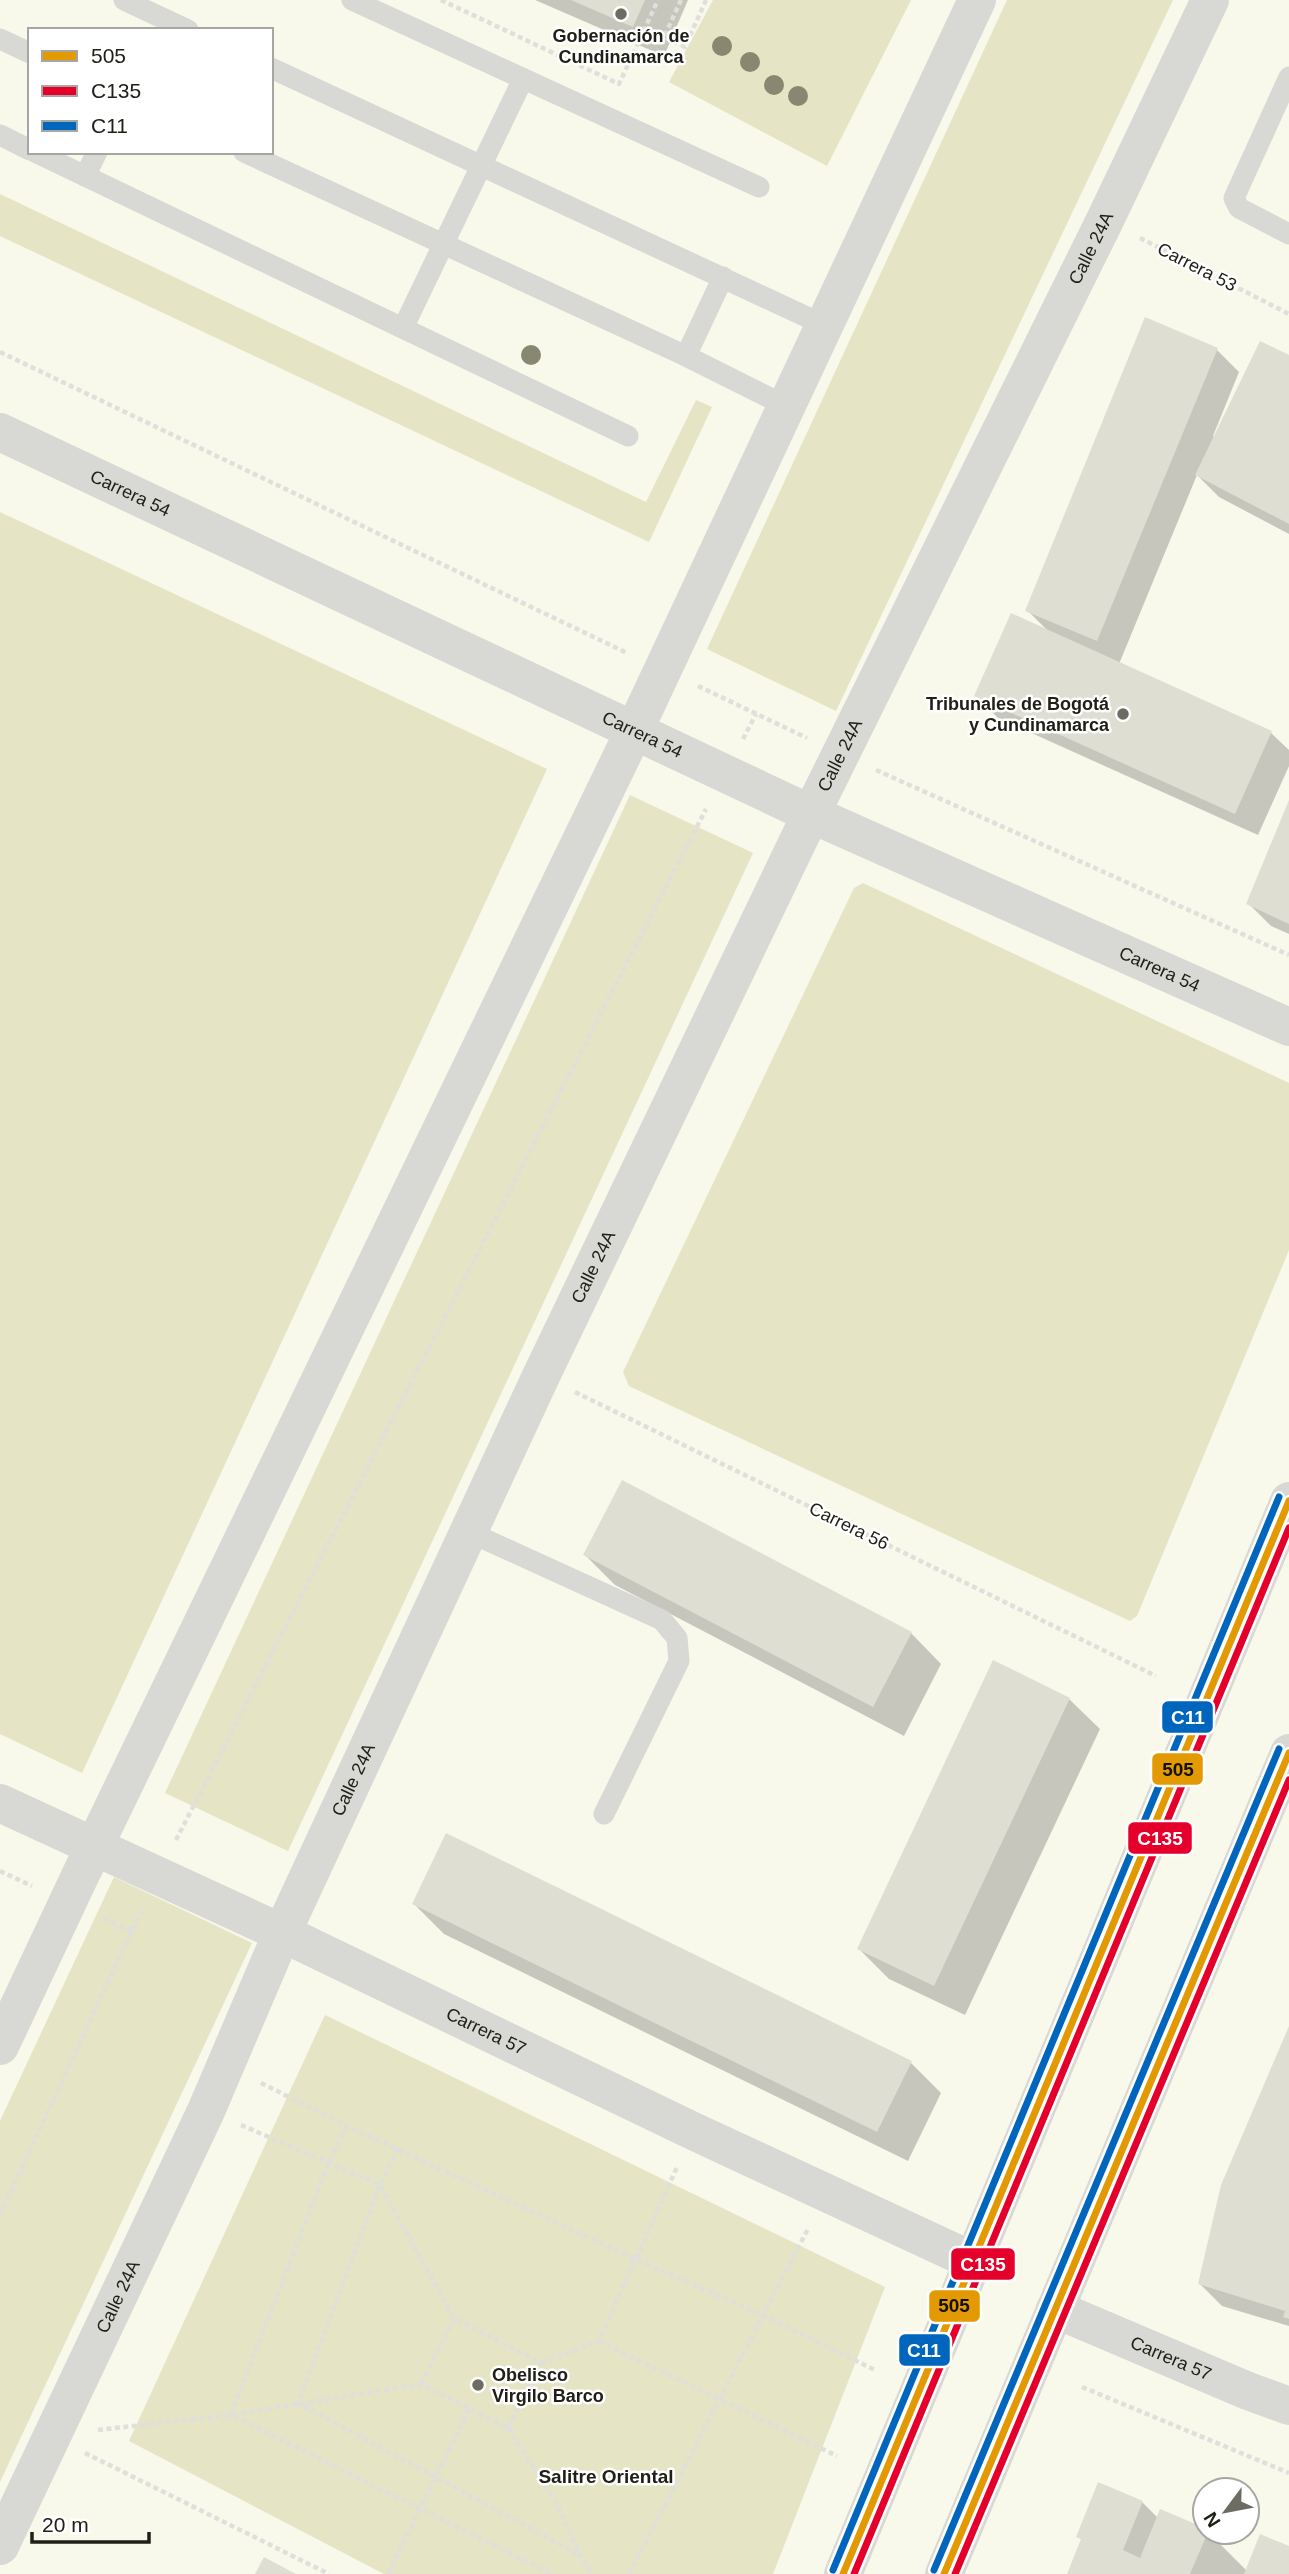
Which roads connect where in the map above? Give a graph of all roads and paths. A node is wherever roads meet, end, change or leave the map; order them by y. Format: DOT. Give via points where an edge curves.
graph roads {
  1 [pos="124,0"];
  2 [pos="352,0"];
  3 [pos="441,0"];
  4 [pos="658,0"];
  5 [pos="681,0"];
  6 [pos="706,0"];
  7 [pos="977,0"];
  8 [pos="1210,0"];
  9 [pos="162,16"];
  10 [pos="184,28"];
  11 [pos="0,39"];
  12 [pos="28,52"];
  13 [pos="273,69"];
  14 [pos="1289,77"];
  15 [pos="523,79"];
  16 [pos="0,135"];
  17 [pos="28,149"];
  18 [pos="39,154"];
  19 [pos="96,154"];
  20 [pos="248,154"];
  21 [pos="481,166"];
  22 [pos="85,176"];
  23 [pos="759,187"];
  24 [pos="1105,220"];
  25 [pos="1289,234"];
  26 [pos="444,244"];
  27 [pos="723,277"];
  28 [pos="1289,314"];
  29 [pos="824,325"];
  30 [pos="403,328"];
  31 [pos="686,356"];
  32 [pos="786,405"];
  33 [pos="0,432"];
  34 [pos="628,436"];
  35 [pos="756,714"];
  36 [pos="634,732"];
  37 [pos="725,773"];
  38 [pos="811,814"];
  39 [pos="1289,1027"];
  40 [pos="541,1376"];
  41 [pos="1289,1501"];
  42 [pos="469,1532"];
  43 [pos="1156,1676"];
  44 [pos="1289,1753"];
  45 [pos="0,1803"];
  46 [pos="604,1814"];
  47 [pos="94,1847"];
  48 [pos="158,1876"];
  49 [pos="282,1933"];
  50 [pos="0,2046"];
  51 [pos="225,2068"];
  52 [pos="206,2111"];
  53 [pos="347,2126"];
  54 [pos="693,2131"];
  55 [pos="398,2148"];
  56 [pos="329,2162"];
  57 [pos="380,2185"];
  58 [pos="827,2194"];
  59 [pos="0,2215"];
  60 [pos="635,2259"];
  61 [pos="973,2261"];
  62 [pos="1055,2309"];
  63 [pos="763,2315"];
  64 [pos="454,2318"];
  65 [pos="599,2340"];
  66 [pos="541,2363"];
  67 [pos="875,2370"];
  68 [pos="421,2384"];
  69 [pos="1082,2387"];
  70 [pos="719,2399"];
  71 [pos="298,2403"];
  72 [pos="1289,2406"];
  73 [pos="470,2408"];
  74 [pos="231,2414"];
  75 [pos="508,2428"];
  76 [pos="52,2436"];
  77 [pos="837,2456"];
  78 [pos="1289,2473"];
  79 [pos="436,2477"];
  80 [pos="420,2508"];
  81 [pos="0,2546"];
  82 [pos="580,2555"];
  83 [pos="329,2574"];
  84 [pos="388,2574"];
  85 [pos="552,2574"];
  86 [pos="592,2574"];
  87 [pos="629,2574"];
  88 [pos="843,2574"];
  89 [pos="944,2574"];
  1 -- 9 [label="lane"];
  2 -- 15 [label="lane"];
  3 -- 4 [label="path" via="618,85"];
  5 -- 6 [label="path" via="664,37 685,47"];
  7 -- 29 [label="street"];
  8 -- 24 [label="street, Calle 24A"];
  9 -- 10 [label="lane"];
  11 -- 12 [label="lane"];
  13 -- 21 [label="lane"];
  14 -- 25 [label="lane" via="1234,198 1239,208"];
  15 -- 21 [label="lane"];
  15 -- 23 [label="lane"];
  16 -- 17 [label="lane"];
  18 -- 22 [label="lane"];
  19 -- 22 [label="lane"];
  20 -- 26 [label="lane"];
  21 -- 26 [label="lane"];
  21 -- 27 [label="lane"];
  22 -- 30 [label="lane"];
  24 -- 28 [label="path, Carrera 53"];
  24 -- 38 [label="street, Calle 24A"];
  26 -- 30 [label="lane"];
  26 -- 31 [label="lane"];
  27 -- 29 [label="lane"];
  27 -- 31 [label="lane"];
  29 -- 32 [label="street"];
  30 -- 34 [label="lane"];
  31 -- 32 [label="lane"];
  32 -- 36 [label="street"];
  33 -- 36 [label="street, Carrera 54"];
  35 -- 37 [label="path"];
  36 -- 37 [label="street, Carrera 54"];
  36 -- 47 [label="street"];
  37 -- 38 [label="street, Carrera 54"];
  37 -- 48 [label="path"];
  38 -- 39 [label="street, Carrera 54"];
  38 -- 40 [label="street, Calle 24A"];
  40 -- 42 [label="street, Calle 24A"];
  40 -- 43 [label="path, Carrera 56"];
  41 -- 61 [label="street"];
  42 -- 46 [label="lane" via="662,1620 677,1638 679,1661"];
  42 -- 49 [label="street, Calle 24A"];
  44 -- 62 [label="street"];
  45 -- 47 [label="street, Carrera 57"];
  47 -- 48 [label="street, Carrera 57"];
  47 -- 50 [label="street"];
  48 -- 49 [label="street, Carrera 57"];
  48 -- 59 [label="path"];
  49 -- 51 [label="street, Calle 24A"];
  49 -- 54 [label="street, Carrera 57"];
  51 -- 52 [label="street, Calle 24A"];
  51 -- 53 [label="path"];
  52 -- 56 [label="path"];
  52 -- 76 [label="street, Calle 24A"];
  53 -- 55 [label="path"];
  53 -- 56 [label="path"];
  54 -- 58 [label="street, Carrera 57"];
  54 -- 60 [label="path"];
  55 -- 57 [label="path"];
  55 -- 60 [label="path"];
  56 -- 57 [label="path"];
  56 -- 74 [label="path"];
  57 -- 64 [label="path"];
  57 -- 71 [label="path"];
  58 -- 61 [label="street, Carrera 57"];
  58 -- 63 [label="path"];
  60 -- 63 [label="path"];
  60 -- 65 [label="path"];
  61 -- 88 [label="street"];
  62 -- 72 [label="street, Carrera 57"];
  62 -- 89 [label="street"];
  63 -- 67 [label="path"];
  63 -- 70 [label="path"];
  64 -- 66 [label="path"];
  64 -- 68 [label="path"];
  65 -- 66 [label="path"];
  65 -- 70 [label="path"];
  66 -- 75 [label="path"];
  68 -- 71 [label="path"];
  68 -- 73 [label="path"];
  69 -- 78 [label="path"];
  70 -- 77 [label="path"];
  70 -- 87 [label="path"];
  71 -- 74 [label="path"];
  71 -- 79 [label="path"];
  73 -- 75 [label="path"];
  73 -- 79 [label="path"];
  74 -- 76 [label="path"];
  74 -- 80 [label="path"];
  75 -- 82 [label="path" via="556,2502"];
  76 -- 81 [label="street, Calle 24A"];
  76 -- 83 [label="path"];
  79 -- 80 [label="path"];
  79 -- 82 [label="path"];
  80 -- 84 [label="path"];
  80 -- 85 [label="path"];
  82 -- 86 [label="path"];
}
